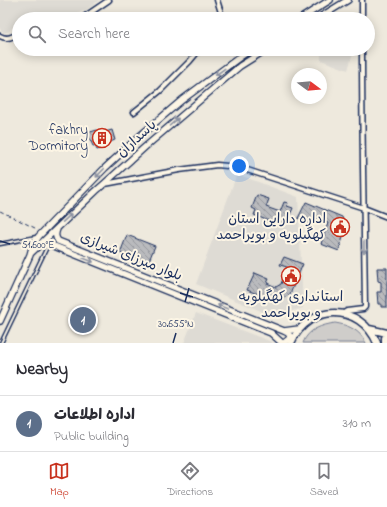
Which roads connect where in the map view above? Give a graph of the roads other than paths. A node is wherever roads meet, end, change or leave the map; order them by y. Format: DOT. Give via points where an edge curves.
graph roads {
  1 [pos="109,0"];
  2 [pos="217,0"];
  3 [pos="330,0"];
  4 [pos="348,0"];
  5 [pos="362,0"];
  6 [pos="91,12"];
  7 [pos="221,12"];
  8 [pos="311,12"];
  9 [pos="328,12"];
  10 [pos="362,12"];
  11 [pos="0,36"];
  12 [pos="12,37"];
  13 [pos="194,56"];
  14 [pos="240,56"];
  15 [pos="256,56"];
  16 [pos="362,56"];
  17 [pos="134,112"];
  18 [pos="91,183"];
  19 [pos="104,184"];
  20 [pos="96,191"];
  21 [pos="76,197"];
  22 [pos="83,204"];
  23 [pos="364,208"];
  24 [pos="387,217"];
  25 [pos="57,227"];
  26 [pos="41,234"];
  27 [pos="0,244"];
  28 [pos="48,244"];
  29 [pos="38,246"];
  30 [pos="30,255"];
  31 [pos="342,314"];
  32 [pos="0,320"];
  33 [pos="300,329"];
  34 [pos="369,329"];
  35 [pos="284,331"];
  36 [pos="387,334"];
  37 [pos="1,343"];
  38 [pos="283,343"];
  39 [pos="291,343"];
  40 [pos="377,343"];
  41 [pos="385,343"];
  1 -- 6 [label="street"];
  2 -- 7 [label="street"];
  3 -- 8 [label="main road"];
  4 -- 9 [label="main road"];
  5 -- 10 [label="street"];
  11 -- 12 [label="street"];
  13 -- 17 [label="street" via="160,91"];
  14 -- 18 [label="main road, پاسداران, one-way" via="182,100"];
  19 -- 15 [label="main road, پاسداران, one-way" via="234,71"];
  16 -- 23 [label="street"];
  18 -- 20 [label="main road" via="90,190"];
  18 -- 21 [label="main road, پاسداران"];
  19 -- 20 [label="main road, پاسداران"];
  19 -- 23 [label="street" via="186,169 238,167"];
  20 -- 22 [label="main road, پاسداران"];
  21 -- 22 [label="main road" via="83,198"];
  21 -- 26 [label="main road, پاسداران"];
  25 -- 22 [label="main road, پاسداران, one-way"];
  23 -- 24 [label="street"];
  23 -- 31 [label="street, one-way" via="364,307 363,310 347,310"];
  25 -- 29 [label="main road, پاسداران"];
  35 -- 25 [label="main road, بلوار میرزای شیرازی, one-way" via="58,241 55,237"];
  26 -- 27 [label="lane"];
  26 -- 30 [label="main road, پاسداران" via="33,244"];
  28 -- 29 [label="main road"];
  28 -- 37 [label="lane"];
  28 -- 38 [label="main road, بلوار میرزای شیرازی, one-way" via="271,333"];
  29 -- 30 [label="main road, پاسداران"];
  30 -- 32 [label="main road, پاسداران"];
  31 -- 33 [label="main road" via="319,316"];
  31 -- 34 [label="main road" via="357,319"];
  33 -- 35 [label="main road, بلوار میرزای شیرازی"];
  33 -- 39 [label="main road"];
  34 -- 36 [label="main road"];
  34 -- 40 [label="main road"];
  35 -- 38 [label="main road" via="290,336"];
  36 -- 41 [label="main road"];
}
